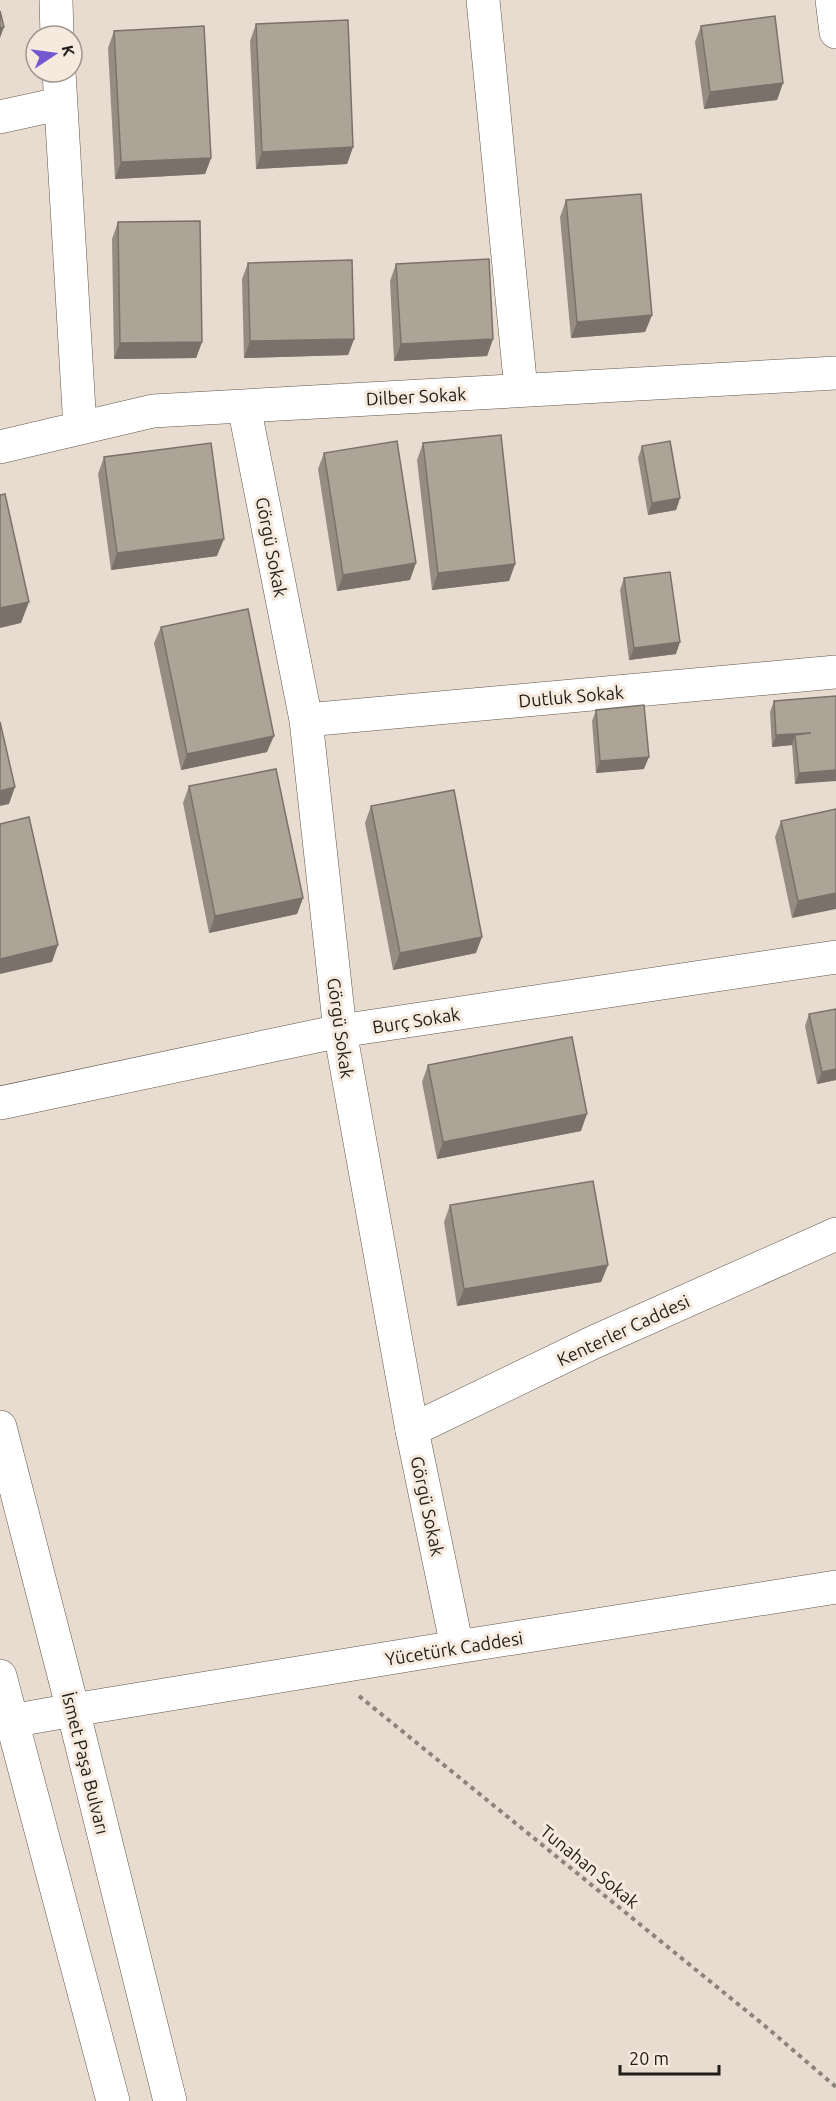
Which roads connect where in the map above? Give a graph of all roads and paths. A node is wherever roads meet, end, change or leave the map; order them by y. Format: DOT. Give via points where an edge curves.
graph roads {
  1 [pos="56,0"];
  2 [pos="483,0"];
  3 [pos="832,0"];
  4 [pos="57,24"];
  5 [pos="836,32"];
  6 [pos="58,84"];
  7 [pos="59,104"];
  8 [pos="0,117"];
  9 [pos="836,373"];
  10 [pos="521,390"];
  11 [pos="244,406"];
  12 [pos="80,428"];
  13 [pos="0,447"];
  14 [pos="836,672"];
  15 [pos="306,720"];
  16 [pos="836,957"];
  17 [pos="340,1031"];
  18 [pos="0,1103"];
  19 [pos="836,1234"];
  20 [pos="0,1426"];
  21 [pos="412,1430"];
  22 [pos="836,1587"];
  23 [pos="457,1647"];
  24 [pos="325,1669"];
  25 [pos="0,1676"];
  26 [pos="74,1710"];
  27 [pos="5,1722"];
  28 [pos="836,2087"];
  29 [pos="113,2101"];
  30 [pos="170,2101"];
  1 -- 4 [label="street"];
  2 -- 10 [label="street"];
  3 -- 5 [label="street"];
  6 -- 7 [label="street"];
  7 -- 8 [label="street"];
  7 -- 12 [label="street"];
  9 -- 10 [label="street, Dilber Sokak"];
  10 -- 11 [label="street, Dilber Sokak"];
  11 -- 12 [label="street, Dilber Sokak" via="153,411"];
  11 -- 15 [label="street, Görgü Sokak"];
  12 -- 13 [label="street, Dilber Sokak"];
  14 -- 15 [label="street, Dutluk Sokak"];
  15 -- 17 [label="street, Görgü Sokak"];
  16 -- 17 [label="street, Burç Sokak"];
  17 -- 18 [label="street, Burç Sokak"];
  17 -- 21 [label="street, Görgü Sokak"];
  19 -- 21 [label="street, Kenterler Caddesi" via="594,1342"];
  20 -- 26 [label="street, İsmet Paşa Bulvarı"];
  21 -- 23 [label="street, Görgü Sokak"];
  22 -- 23 [label="street, Yücetürk Caddesi"];
  23 -- 24 [label="street, Yücetürk Caddesi"];
  24 -- 26 [label="street, Yücetürk Caddesi"];
  24 -- 28 [label="path, Tunahan Sokak"];
  25 -- 27 [label="street"];
  26 -- 27 [label="street, Yücetürk Caddesi"];
  26 -- 30 [label="street, İsmet Paşa Bulvarı"];
  27 -- 29 [label="street"];
}
